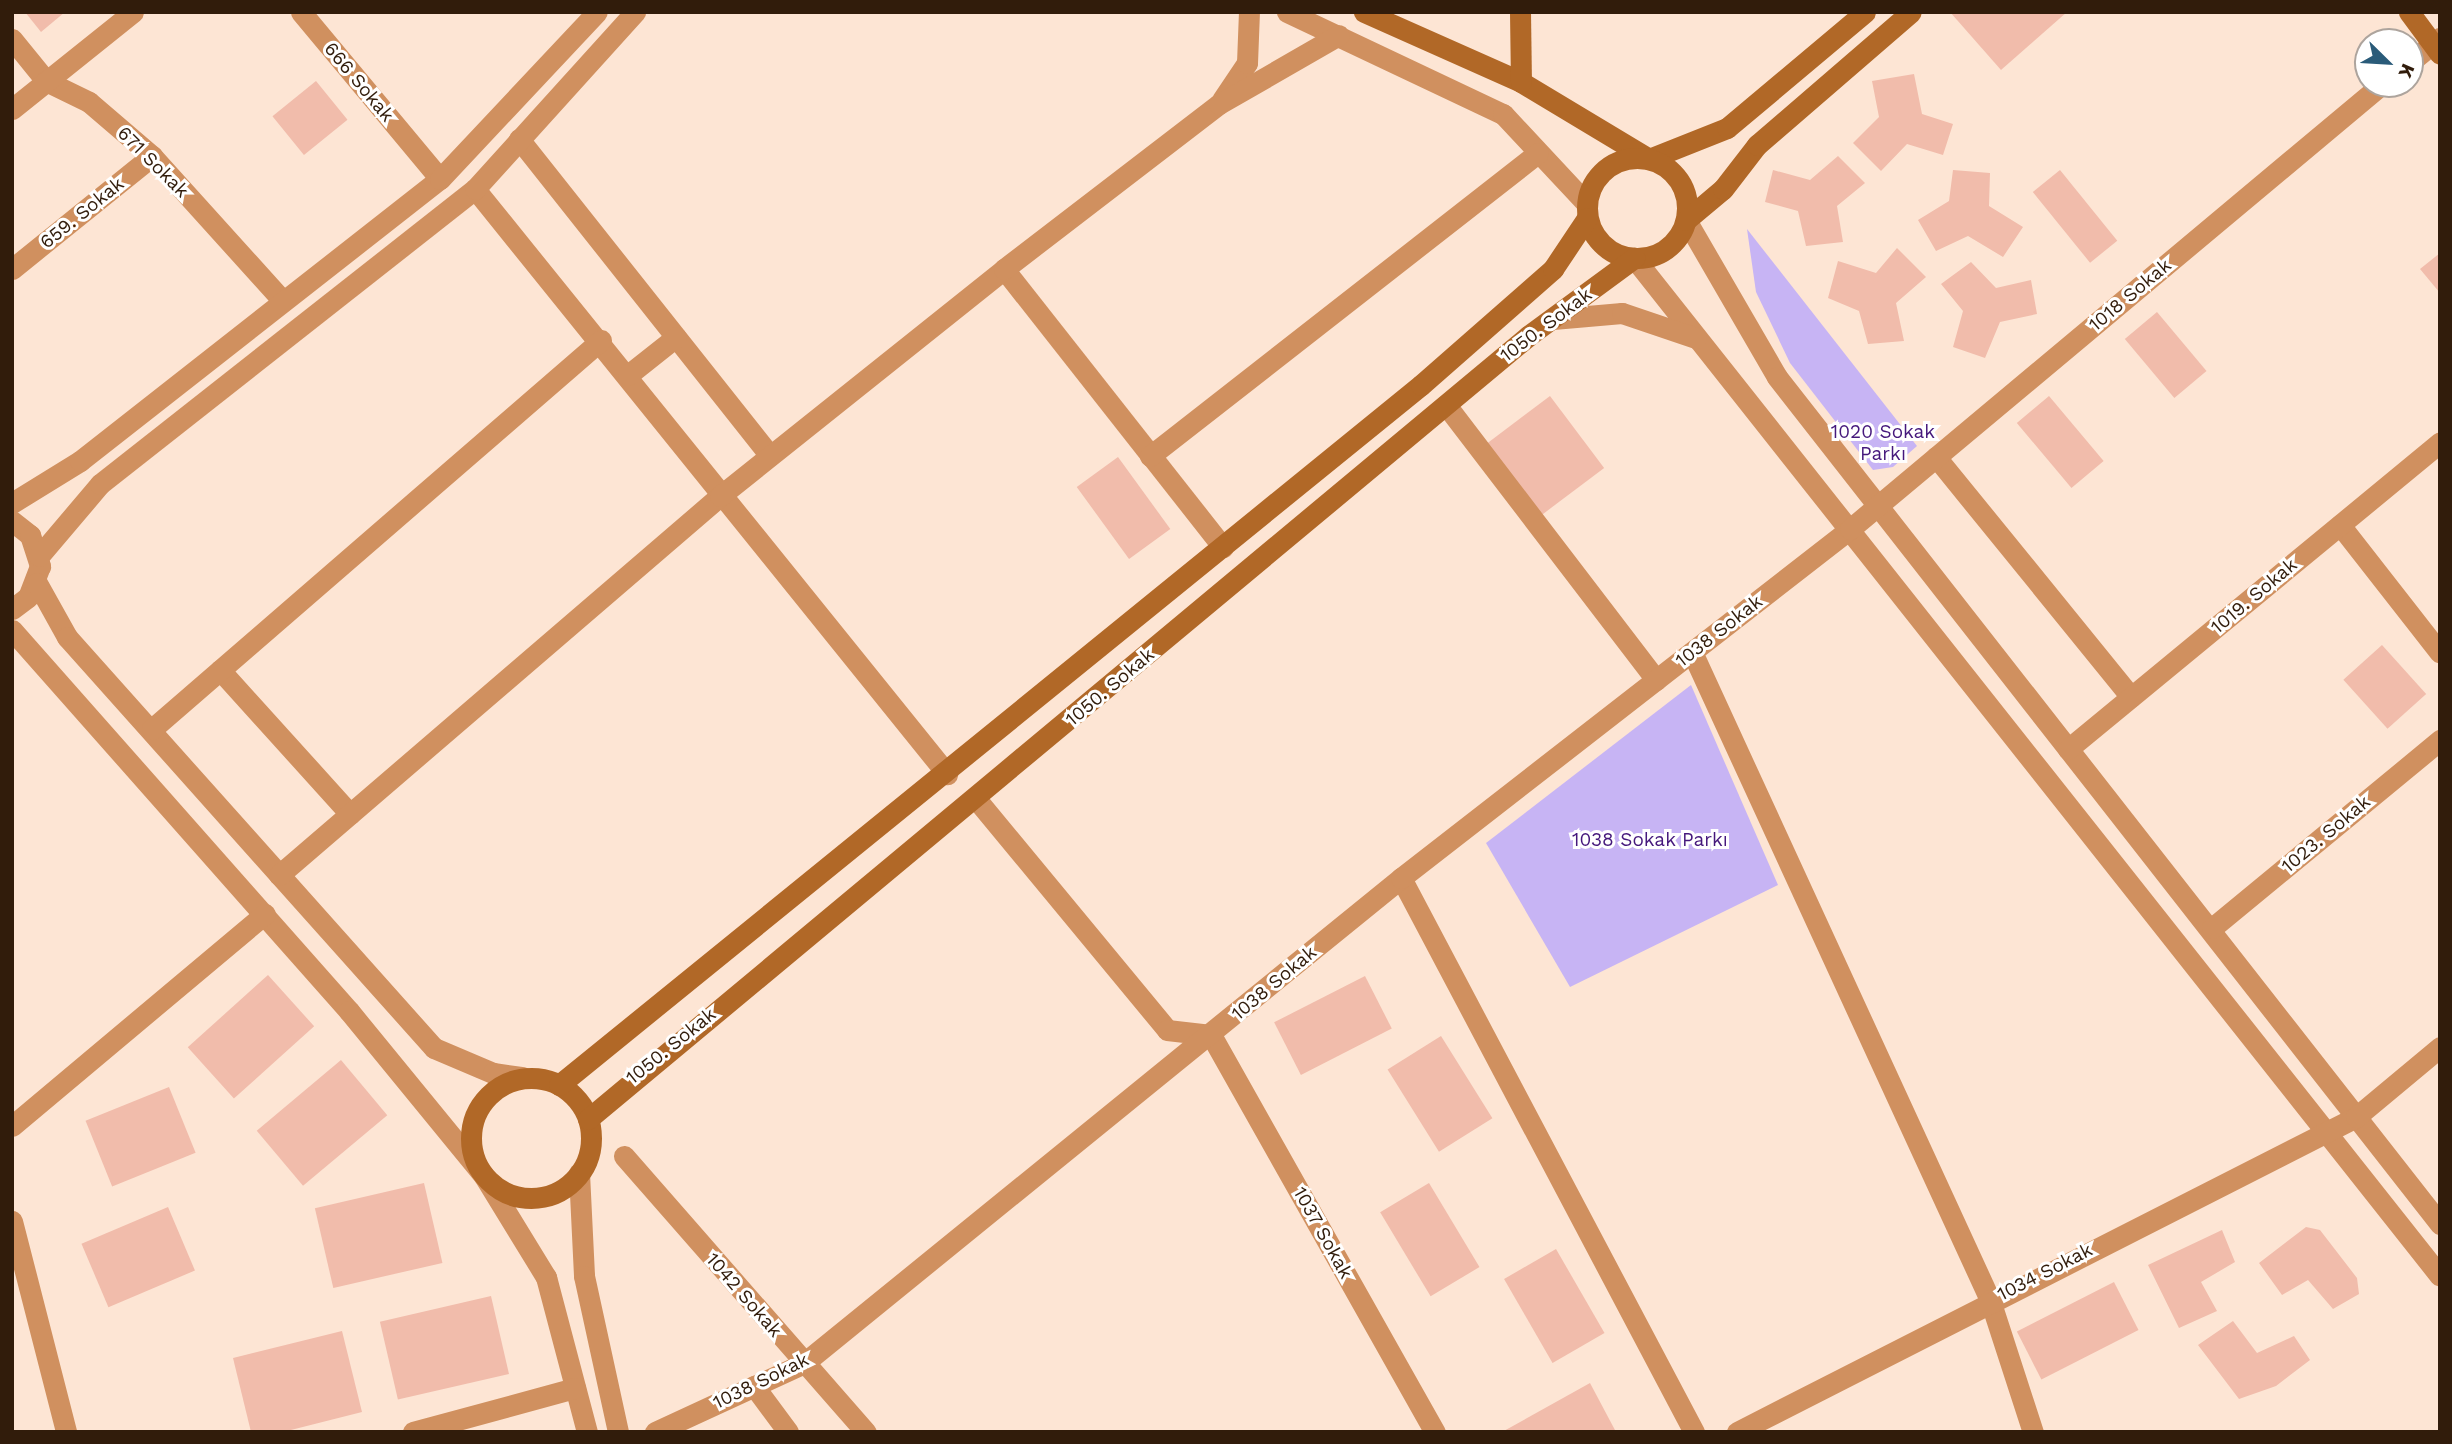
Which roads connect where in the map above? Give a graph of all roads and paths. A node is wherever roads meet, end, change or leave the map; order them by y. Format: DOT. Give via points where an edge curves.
graph roads {
  1 [pos="134,12"];
  2 [pos="301,12"];
  3 [pos="597,12"];
  4 [pos="635,12"];
  5 [pos="1249,12"];
  6 [pos="1287,12"];
  7 [pos="1364,12"];
  8 [pos="1520,12"];
  9 [pos="1865,12"];
  10 [pos="1911,12"];
  11 [pos="2409,12"];
  12 [pos="1339,35"];
  13 [pos="12,39"];
  14 [pos="2437,45"];
  15 [pos="46,81"];
  16 [pos="1521,82"];
  17 [pos="2365,98"];
  18 [pos="1219,104"];
  19 [pos="12,109"];
  20 [pos="519,139"];
  21 [pos="1538,153"];
  22 [pos="152,156"];
  23 [pos="1649,159"];
  24 [pos="440,179"];
  25 [pos="475,189"];
  26 [pos="1587,211"];
  27 [pos="1686,220"];
  28 [pos="1633,258"];
  29 [pos="12,269"];
  30 [pos="1004,269"];
  31 [pos="283,301"];
  32 [pos="1553,319"];
  33 [pos="676,337"];
  34 [pos="601,340"];
  35 [pos="1707,344"];
  36 [pos="628,375"];
  37 [pos="1446,405"];
  38 [pos="2440,442"];
  39 [pos="770,456"];
  40 [pos="1150,456"];
  41 [pos="1936,457"];
  42 [pos="720,496"];
  43 [pos="13,502"];
  44 [pos="1877,506"];
  45 [pos="12,521"];
  46 [pos="2340,526"];
  47 [pos="1850,529"];
  48 [pos="1223,547"];
  49 [pos="39,556"];
  50 [pos="37,583"];
  51 [pos="12,609"];
  52 [pos="12,630"];
  53 [pos="1692,652"];
  54 [pos="2440,653"];
  55 [pos="220,670"];
  56 [pos="1656,680"];
  57 [pos="2131,697"];
  58 [pos="152,729"];
  59 [pos="2440,740"];
  60 [pos="2068,749"];
  61 [pos="947,774"];
  62 [pos="977,800"];
  63 [pos="350,814"];
  64 [pos="279,875"];
  65 [pos="1401,878"];
  66 [pos="265,914"];
  67 [pos="2212,928"];
  68 [pos="1211,1035"];
  69 [pos="2440,1047"];
  70 [pos="523,1077"];
  71 [pos="559,1085"];
  72 [pos="2356,1117"];
  73 [pos="588,1119"];
  74 [pos="12,1126"];
  75 [pos="2322,1130"];
  76 [pos="624,1156"];
  77 [pos="579,1173"];
  78 [pos="484,1176"];
  79 [pos="12,1222"];
  80 [pos="2440,1224"];
  81 [pos="2440,1276"];
  82 [pos="1990,1300"];
  83 [pos="804,1363"];
  84 [pos="754,1386"];
  85 [pos="575,1388"];
  86 [pos="66,1432"];
  87 [pos="413,1432"];
  88 [pos="587,1432"];
  89 [pos="618,1432"];
  90 [pos="654,1432"];
  91 [pos="788,1432"];
  92 [pos="866,1432"];
  93 [pos="1435,1432"];
  94 [pos="1694,1432"];
  95 [pos="1737,1432"];
  96 [pos="2033,1432"];
  1 -- 15 [label="street"];
  2 -- 24 [label="street, 666 Sokak"];
  3 -- 24 [label="street"];
  4 -- 20 [label="street"];
  5 -- 18 [label="street" via="1247,63"];
  6 -- 12 [label="street"];
  7 -- 16 [label="street"];
  8 -- 16 [label="street"];
  9 -- 23 [label="street" via="1727,128"];
  10 -- 27 [label="street" via="1757,145 1723,189"];
  11 -- 14 [label="street"];
  12 -- 18 [label="street"];
  12 -- 21 [label="street" via="1503,114"];
  13 -- 15 [label="street, 671 Sokak"];
  15 -- 19 [label="street"];
  15 -- 22 [label="street, 671 Sokak" via="89,102"];
  16 -- 23 [label="street"];
  17 -- 41 [label="street, 1018 Sokak"];
  18 -- 30 [label="street"];
  20 -- 25 [label="street"];
  20 -- 33 [label="street"];
  21 -- 26 [label="street"];
  21 -- 40 [label="street"];
  22 -- 29 [label="street, 659. Sokak"];
  22 -- 31 [label="street, 671 Sokak"];
  23 -- 26 [label="street" via="1617,161 1603,170"];
  23 -- 27 [label="street" via="1678,179"];
  24 -- 31 [label="street"];
  25 -- 34 [label="street"];
  25 -- 49 [label="street" via="100,484"];
  26 -- 28 [label="street" via="1600,243"];
  26 -- 48 [label="street, 1050. Sokak" via="1553,269"];
  27 -- 28 [label="street" via="1660,253"];
  27 -- 44 [label="street" via="1771,368"];
  28 -- 32 [label="street, 1050. Sokak"];
  28 -- 35 [label="street"];
  30 -- 39 [label="street"];
  30 -- 40 [label="street"];
  31 -- 43 [label="street" via="80,461"];
  32 -- 35 [label="street" via="1622,313"];
  32 -- 37 [label="street, 1050. Sokak"];
  33 -- 36 [label="street"];
  33 -- 39 [label="street"];
  34 -- 36 [label="street"];
  34 -- 55 [label="street"];
  35 -- 47 [label="street"];
  36 -- 42 [label="street"];
  37 -- 56 [label="street"];
  37 -- 62 [label="street, 1050. Sokak"];
  38 -- 46 [label="street, 1019. Sokak"];
  39 -- 42 [label="street"];
  40 -- 48 [label="street"];
  41 -- 44 [label="street, 1018 Sokak"];
  41 -- 57 [label="street"];
  42 -- 61 [label="street"];
  42 -- 63 [label="street"];
  44 -- 47 [label="street, 1038 Sokak"];
  44 -- 60 [label="street"];
  45 -- 49 [label="street" via="30,535"];
  46 -- 54 [label="street"];
  46 -- 57 [label="street, 1019. Sokak"];
  47 -- 53 [label="street, 1038 Sokak"];
  47 -- 75 [label="street"];
  48 -- 61 [label="street, 1050. Sokak"];
  49 -- 50 [label="street"];
  50 -- 51 [label="street"];
  50 -- 58 [label="street" via="67,637"];
  52 -- 66 [label="street"];
  53 -- 56 [label="street, 1038 Sokak"];
  53 -- 82 [label="street"];
  55 -- 58 [label="street"];
  55 -- 63 [label="street"];
  56 -- 65 [label="street, 1038 Sokak"];
  57 -- 60 [label="street, 1019. Sokak"];
  58 -- 64 [label="street"];
  59 -- 67 [label="street, 1023. Sokak"];
  60 -- 67 [label="street"];
  61 -- 71 [label="street, 1050. Sokak"];
  62 -- 68 [label="street" via="1167,1030"];
  62 -- 73 [label="street, 1050. Sokak" via="625,1082"];
  63 -- 64 [label="street"];
  64 -- 70 [label="street" via="434,1048 493,1073"];
  65 -- 68 [label="street, 1038 Sokak"];
  65 -- 94 [label="street"];
  66 -- 74 [label="street"];
  66 -- 78 [label="street"];
  67 -- 72 [label="street"];
  68 -- 83 [label="street, 1038 Sokak"];
  68 -- 93 [label="street, 1037 Sokak"];
  69 -- 72 [label="street, 1034 Sokak"];
  70 -- 71 [label="street"];
  70 -- 78 [label="street" via="503,1084 475,1113 471,1150"];
  71 -- 73 [label="street"];
  72 -- 75 [label="street, 1034 Sokak"];
  72 -- 80 [label="street"];
  73 -- 77 [label="street" via="591,1140"];
  75 -- 81 [label="street"];
  75 -- 82 [label="street, 1034 Sokak"];
  76 -- 83 [label="street, 1042 Sokak"];
  77 -- 78 [label="street" via="561,1190 524,1198"];
  77 -- 89 [label="street" via="584,1276"];
  78 -- 85 [label="street" via="546,1277"];
  79 -- 86 [label="street"];
  82 -- 95 [label="street, 1034 Sokak"];
  82 -- 96 [label="street"];
  83 -- 84 [label="street, 1038 Sokak"];
  83 -- 92 [label="street, 1042 Sokak"];
  84 -- 90 [label="street, 1038 Sokak"];
  84 -- 91 [label="street"];
  85 -- 87 [label="street"];
  85 -- 88 [label="street"];
}
